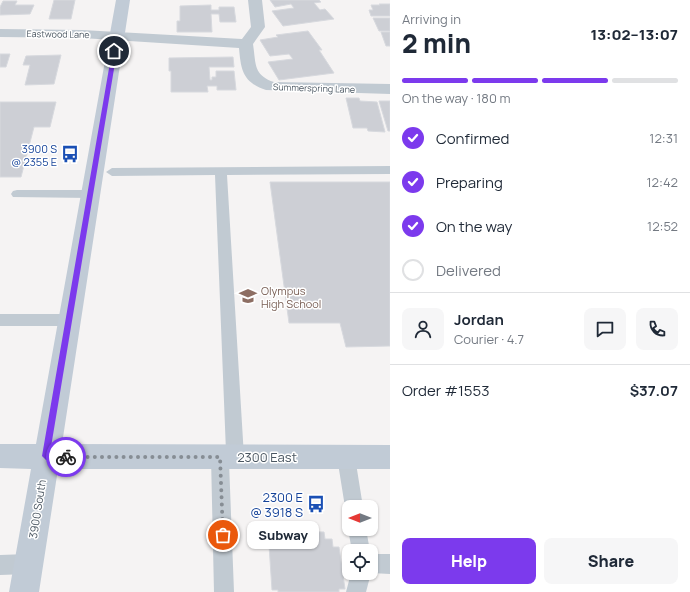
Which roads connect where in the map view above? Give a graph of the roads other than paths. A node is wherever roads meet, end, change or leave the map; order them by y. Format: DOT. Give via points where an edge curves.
graph roads {
  1 [pos="124,0"];
  2 [pos="255,0"];
  3 [pos="0,33"];
  4 [pos="117,37"];
  5 [pos="246,44"];
  6 [pos="390,89"];
  7 [pos="221,170"];
  8 [pos="390,170"];
  9 [pos="112,172"];
  10 [pos="17,194"];
  11 [pos="90,194"];
  12 [pos="0,320"];
  13 [pos="69,320"];
  14 [pos="0,456"];
  15 [pos="46,456"];
  16 [pos="228,457"];
  17 [pos="346,457"];
  18 [pos="390,457"];
  19 [pos="353,500"];
  20 [pos="28,564"];
  21 [pos="378,564"];
  22 [pos="390,564"];
  23 [pos="0,565"];
  24 [pos="359,580"];
  25 [pos="24,592"];
  26 [pos="224,592"];
  27 [pos="356,592"];
  1 -- 4 [label="main road, 3900 South"];
  2 -- 5 [label="street" via="258,27"];
  3 -- 4 [label="street, Eastwood Lane"];
  4 -- 5 [label="street"];
  4 -- 11 [label="main road, 3900 South"];
  5 -- 6 [label="street, Summerspring Lane" via="250,72 253,79 261,84 306,89"];
  7 -- 8 [label="lane"];
  7 -- 9 [label="lane"];
  7 -- 16 [label="lane"];
  10 -- 11 [label="lane"];
  11 -- 13 [label="main road, 3900 South"];
  12 -- 13 [label="lane"];
  13 -- 15 [label="main road, 3900 South"];
  14 -- 15 [label="main road, 2300 East"];
  15 -- 16 [label="main road, 2300 East"];
  15 -- 20 [label="main road, 3900 South"];
  16 -- 17 [label="main road, 2300 East"];
  16 -- 26 [label="lane"];
  17 -- 18 [label="main road, 2300 East"];
  17 -- 19 [label="lane"];
  20 -- 23 [label="lane"];
  20 -- 25 [label="main road, 3900 South"];
  21 -- 22 [label="lane"];
  24 -- 27 [label="lane"];
}
